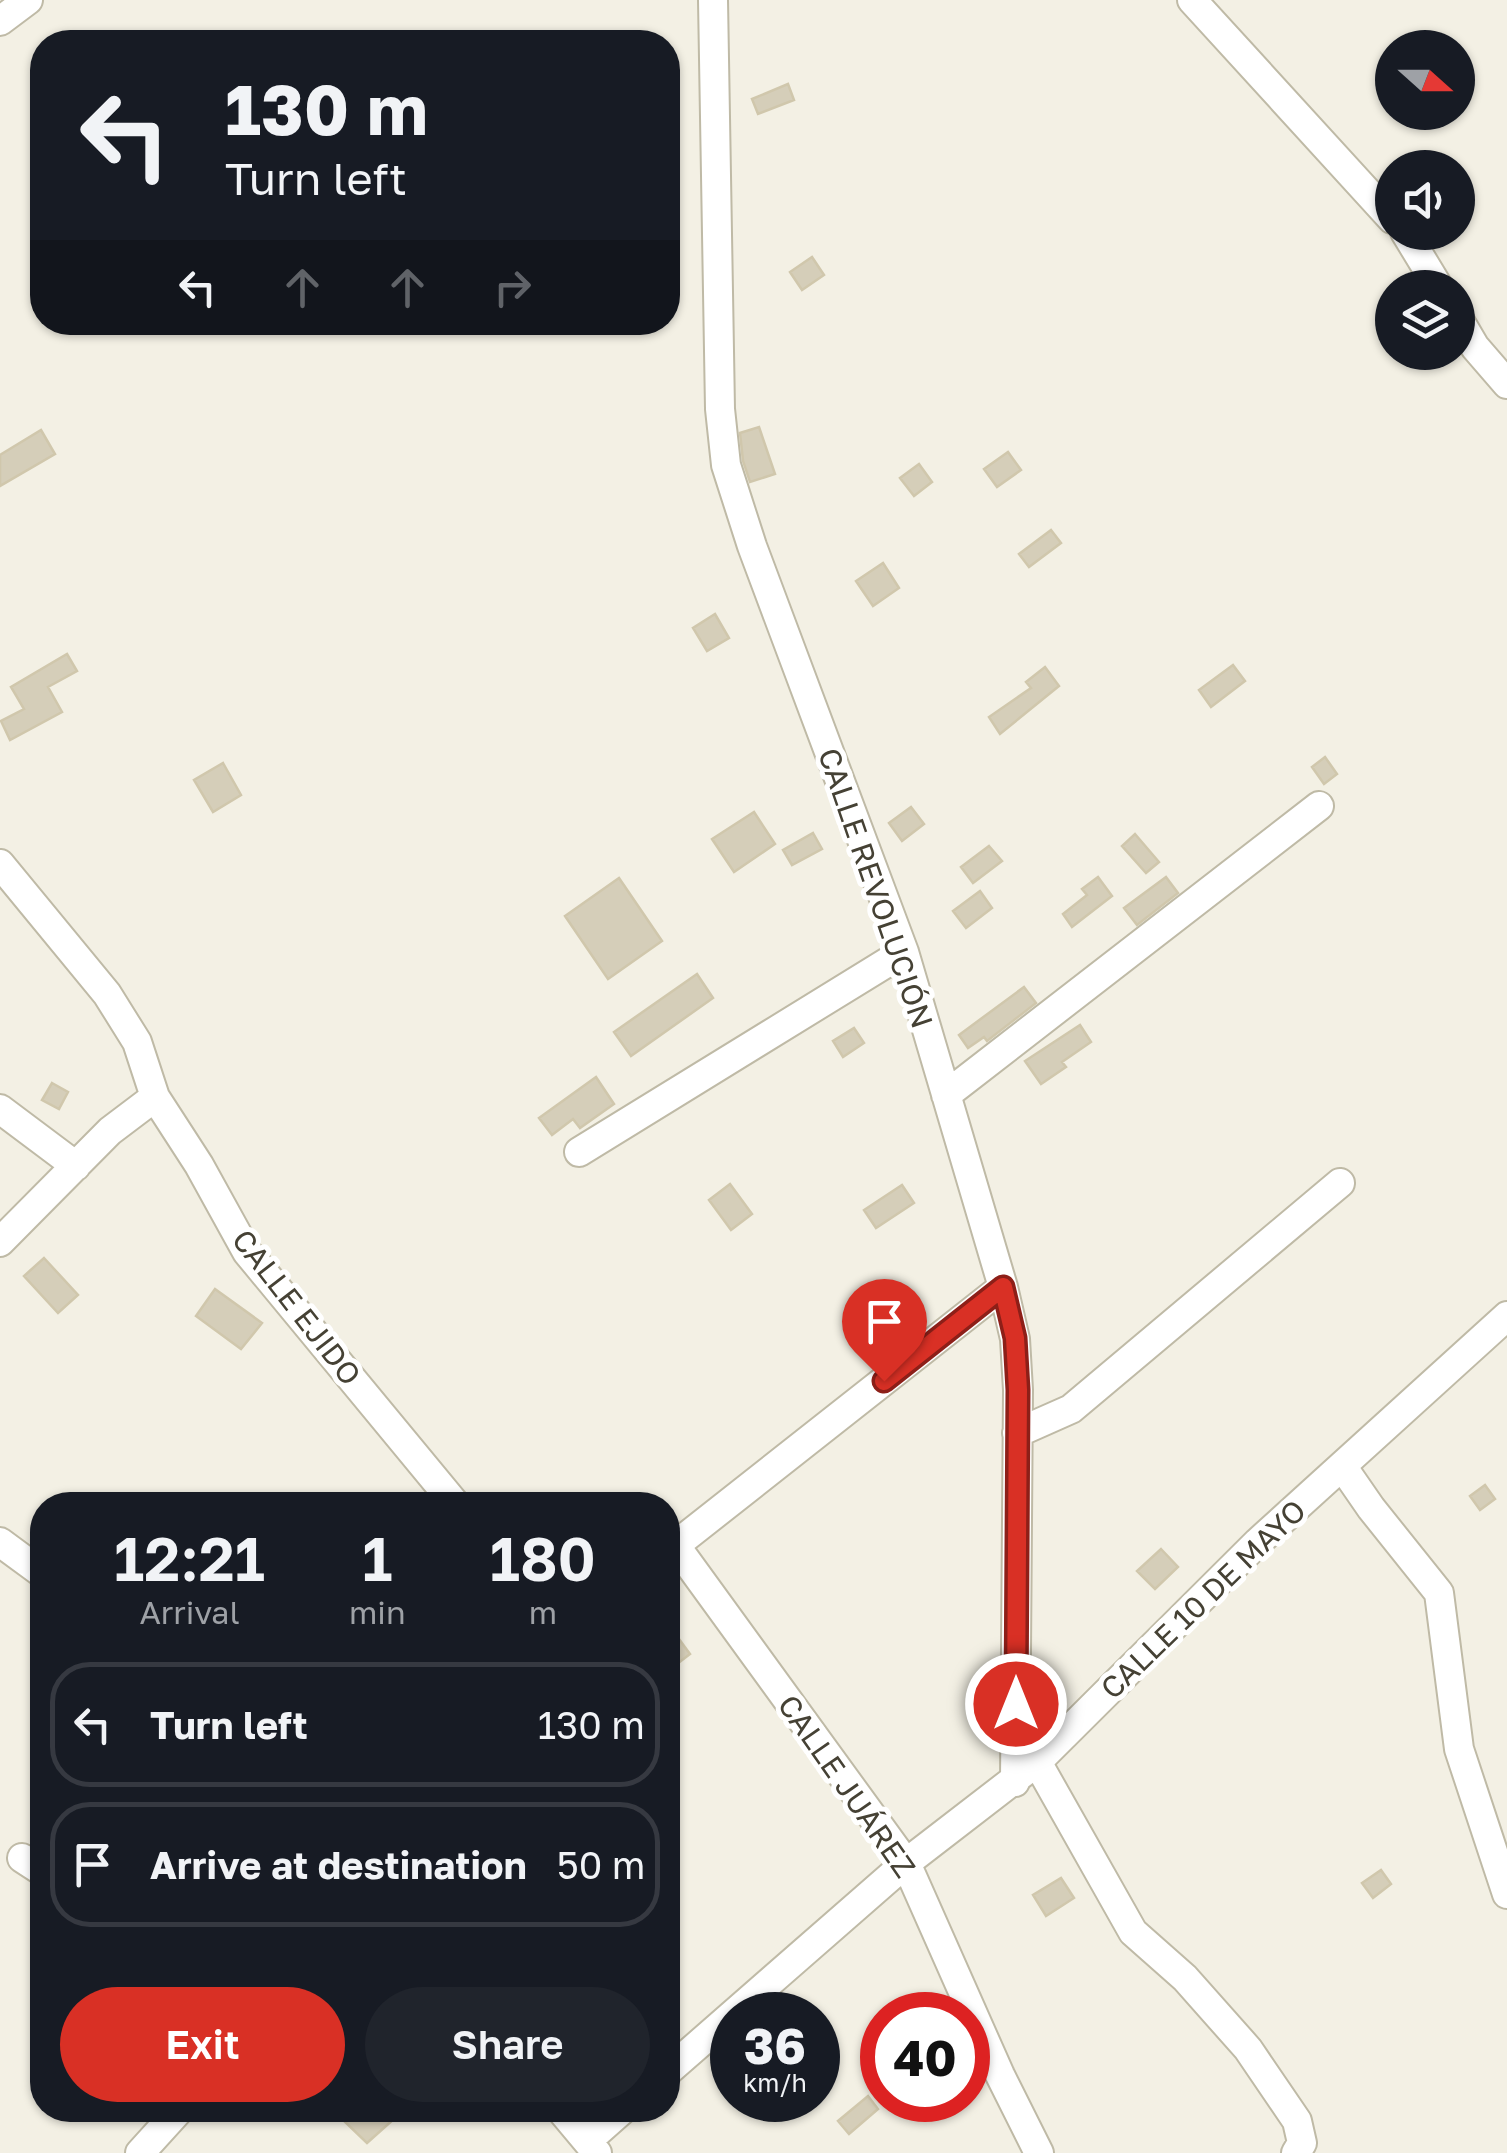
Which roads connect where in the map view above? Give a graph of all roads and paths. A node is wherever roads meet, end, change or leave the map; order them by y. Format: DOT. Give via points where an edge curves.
graph roads {
  1 [pos="28,0"];
  2 [pos="713,0"];
  3 [pos="1192,0"];
  4 [pos="0,20"];
  5 [pos="1375,200"];
  6 [pos="1475,347"];
  7 [pos="1507,384"];
  8 [pos="1318,806"];
  9 [pos="0,864"];
  10 [pos="904,952"];
  11 [pos="946,1095"];
  12 [pos="156,1097"];
  13 [pos="0,1109"];
  14 [pos="580,1152"];
  15 [pos="76,1166"];
  16 [pos="1340,1184"];
  17 [pos="0,1242"];
  18 [pos="1003,1287"];
  19 [pos="1507,1316"];
  20 [pos="1018,1433"];
  21 [pos="1342,1466"];
  22 [pos="445,1492"];
  23 [pos="680,1541"];
  24 [pos="0,1542"];
  25 [pos="680,1560"];
  26 [pos="30,1564"];
  27 [pos="1037,1762"];
  28 [pos="1015,1782"];
  29 [pos="906,1863"];
  30 [pos="1507,1894"];
  31 [pos="680,2060"];
  32 [pos="167,2122"];
  33 [pos="571,2122"];
  34 [pos="612,2122"];
  35 [pos="592,2147"];
  36 [pos="140,2153"];
  37 [pos="1039,2153"];
  38 [pos="1296,2153"];
  1 -- 4 [label="street"];
  2 -- 10 [label="street, CALLE REVOLUCIÓN" via="726,464"];
  3 -- 5 [label="street"];
  6 -- 7 [label="street"];
  8 -- 11 [label="street"];
  9 -- 12 [label="street, CALLE EJIDO" via="107,994 137,1042"];
  10 -- 11 [label="street, CALLE REVOLUCIÓN"];
  10 -- 14 [label="street"];
  11 -- 18 [label="street, CALLE REVOLUCIÓN"];
  12 -- 15 [label="street"];
  12 -- 22 [label="street, CALLE EJIDO" via="246,1252"];
  13 -- 15 [label="street"];
  15 -- 17 [label="street"];
  16 -- 20 [label="street" via="1071,1409"];
  18 -- 20 [label="street, CALLE REVOLUCIÓN" via="1015,1338"];
  18 -- 23 [label="street"];
  19 -- 21 [label="street, CALLE 10 DE MAYO"];
  20 -- 28 [label="street, CALLE REVOLUCIÓN"];
  21 -- 27 [label="street, CALLE 10 DE MAYO"];
  21 -- 30 [label="street" via="1439,1592 1459,1749"];
  24 -- 26 [label="street"];
  25 -- 29 [label="street, CALLE JUÁREZ"];
  27 -- 28 [label="street, CALLE 10 DE MAYO"];
  27 -- 38 [label="street" via="1133,1932 1248,2049 1297,2120 1302,2142"];
  28 -- 29 [label="street, CALLE 10 DE MAYO"];
  29 -- 31 [label="street, CALLE 10 DE MAYO"];
  29 -- 37 [label="street, CALLE JUÁREZ"];
  32 -- 36 [label="street"];
  33 -- 35 [label="street"];
  34 -- 35 [label="street"];
}
